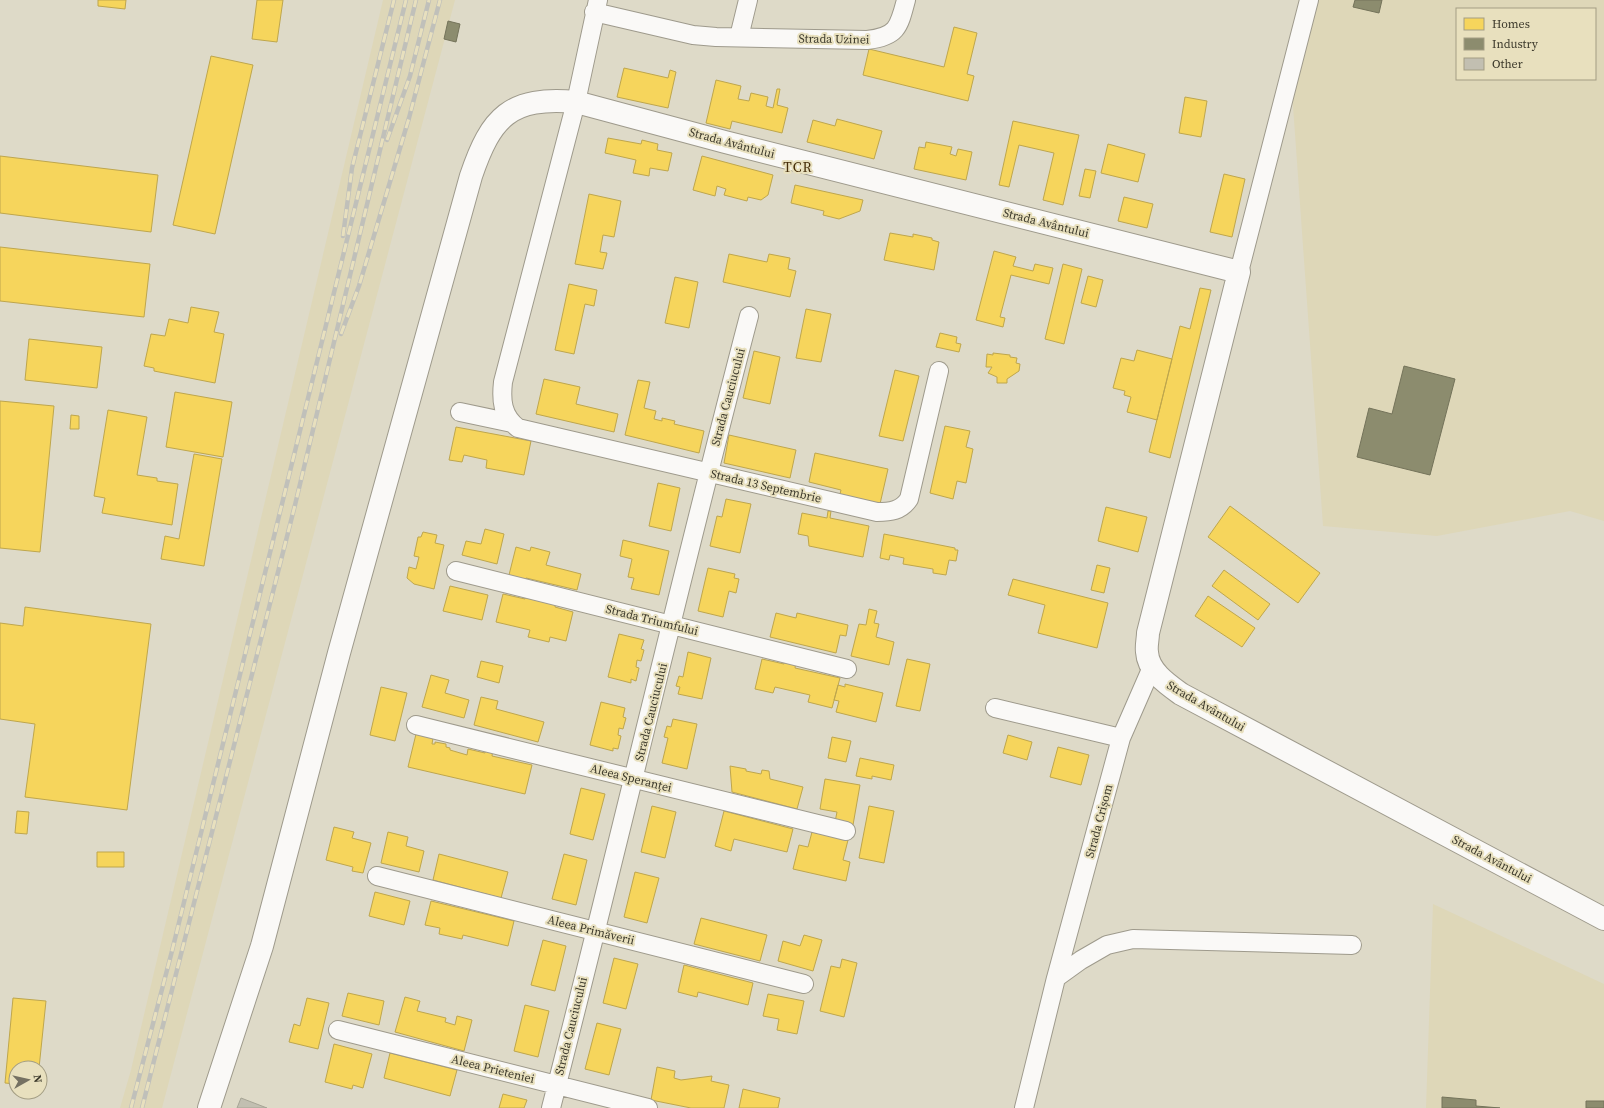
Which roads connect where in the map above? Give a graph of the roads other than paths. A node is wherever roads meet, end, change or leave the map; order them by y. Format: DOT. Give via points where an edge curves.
graph roads {
  1 [pos="748,0"];
  2 [pos="906,0"];
  3 [pos="1309,0"];
  4 [pos="596,6"];
  5 [pos="739,37"];
  6 [pos="576,102"];
  7 [pos="1239,272"];
  8 [pos="749,316"];
  9 [pos="939,371"];
  10 [pos="460,412"];
  11 [pos="512,423"];
  12 [pos="708,473"];
  13 [pos="456,571"];
  14 [pos="672,624"];
  15 [pos="1152,667"];
  16 [pos="847,669"];
  17 [pos="996,708"];
  18 [pos="416,725"];
  19 [pos="1121,738"];
  20 [pos="634,779"];
  21 [pos="846,831"];
  22 [pos="377,876"];
  23 [pos="1604,919"];
  24 [pos="595,932"];
  25 [pos="1352,945"];
  26 [pos="1056,978"];
  27 [pos="804,984"];
  28 [pos="338,1030"];
  29 [pos="556,1085"];
  30 [pos="209,1108"];
  31 [pos="551,1108"];
  32 [pos="648,1108"];
  33 [pos="1024,1108"];
  1 -- 5 [label="street"];
  2 -- 5 [label="street, Strada Uzinei" via="895,30 879,39"];
  3 -- 7 [label="street, Strada Avântului"];
  4 -- 5 [label="street, Strada Uzinei" via="693,35"];
  4 -- 6 [label="street, Strada Uzinei"];
  6 -- 7 [label="main road, Strada Avântului"];
  6 -- 11 [label="street" via="503,382 503,406"];
  6 -- 30 [label="main road, Strada Avântului" via="551,100 526,104 503,116 491,128 480,149 343,638 262,946"];
  7 -- 15 [label="main road, Strada Avântului" via="1148,633 1146,652"];
  8 -- 12 [label="street, Strada Cauciucului"];
  9 -- 12 [label="street, Strada 13 Septembrie" via="909,499 905,506 889,512 877,512"];
  10 -- 11 [label="street, Strada 13 Septembrie"];
  11 -- 12 [label="street, Strada 13 Septembrie" via="518,428"];
  12 -- 14 [label="street, Strada Cauciucului"];
  13 -- 14 [label="street, Strada Triumfului"];
  14 -- 16 [label="street, Strada Triumfului"];
  14 -- 20 [label="street, Strada Cauciucului"];
  15 -- 19 [label="street, Strada Crișom"];
  15 -- 23 [label="main road, Strada Avântului" via="1163,681 1181,694"];
  17 -- 19 [label="street"];
  18 -- 20 [label="street, Aleea Speranței"];
  19 -- 26 [label="street, Strada Crișom"];
  20 -- 21 [label="street, Aleea Speranței"];
  20 -- 24 [label="street, Strada Cauciucului"];
  22 -- 24 [label="street, Aleea Primăverii"];
  24 -- 27 [label="street, Aleea Primăverii"];
  24 -- 29 [label="street, Strada Cauciucului"];
  25 -- 26 [label="street" via="1133,939 1107,946"];
  26 -- 33 [label="street, Strada Crișom"];
  28 -- 29 [label="street, Aleea Prieteniei"];
  29 -- 31 [label="street, Strada Cauciucului"];
  29 -- 32 [label="street, Aleea Prieteniei"];
}
